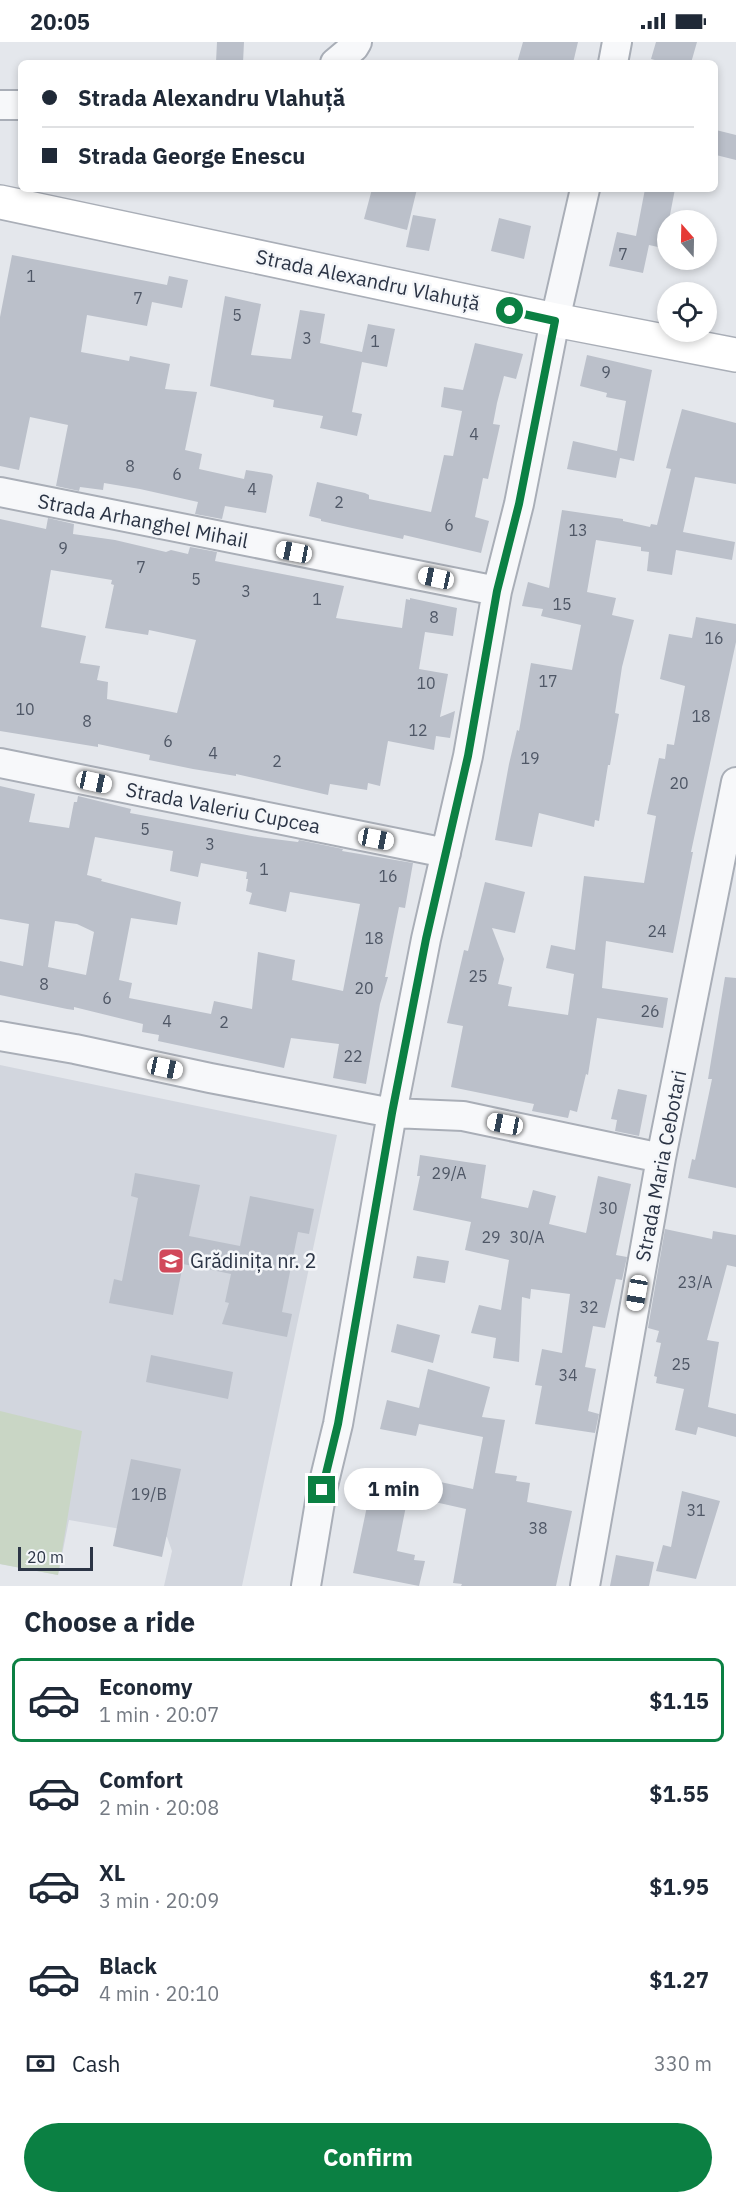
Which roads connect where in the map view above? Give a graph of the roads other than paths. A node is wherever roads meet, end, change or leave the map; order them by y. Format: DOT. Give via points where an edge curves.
graph roads {
  1 [pos="357,42"];
  2 [pos="617,42"];
  3 [pos="339,60"];
  4 [pos="614,60"];
  5 [pos="0,105"];
  6 [pos="18,105"];
  7 [pos="584,192"];
  8 [pos="0,202"];
  9 [pos="555,321"];
  10 [pos="736,355"];
  11 [pos="0,492"];
  12 [pos="497,591"];
  13 [pos="0,763"];
  14 [pos="736,782"];
  15 [pos="446,853"];
  16 [pos="0,1036"];
  17 [pos="392,1113"];
  18 [pos="661,1158"];
  19 [pos="306,1586"];
  20 [pos="585,1586"];
  1 -- 3 [label="street"];
  2 -- 4 [label="street"];
  5 -- 6 [label="street"];
  7 -- 9 [label="street"];
  8 -- 9 [label="street, Strada Аlexandru Vlahuță"];
  9 -- 10 [label="street, Strada Аlexandru Vlahuță"];
  9 -- 12 [label="street" via="519,504"];
  11 -- 12 [label="street, Strada Arhanghel Mihail"];
  12 -- 15 [label="street" via="468,756"];
  13 -- 15 [label="street, Strada Valeriu Cupcea"];
  14 -- 18 [label="street, Strada Maria Cebotari"];
  15 -- 17 [label="street"];
  16 -- 17 [label="street"];
  17 -- 18 [label="street" via="463,1116"];
  17 -- 19 [label="street"];
  18 -- 20 [label="street, Strada Maria Cebotari"];
}
